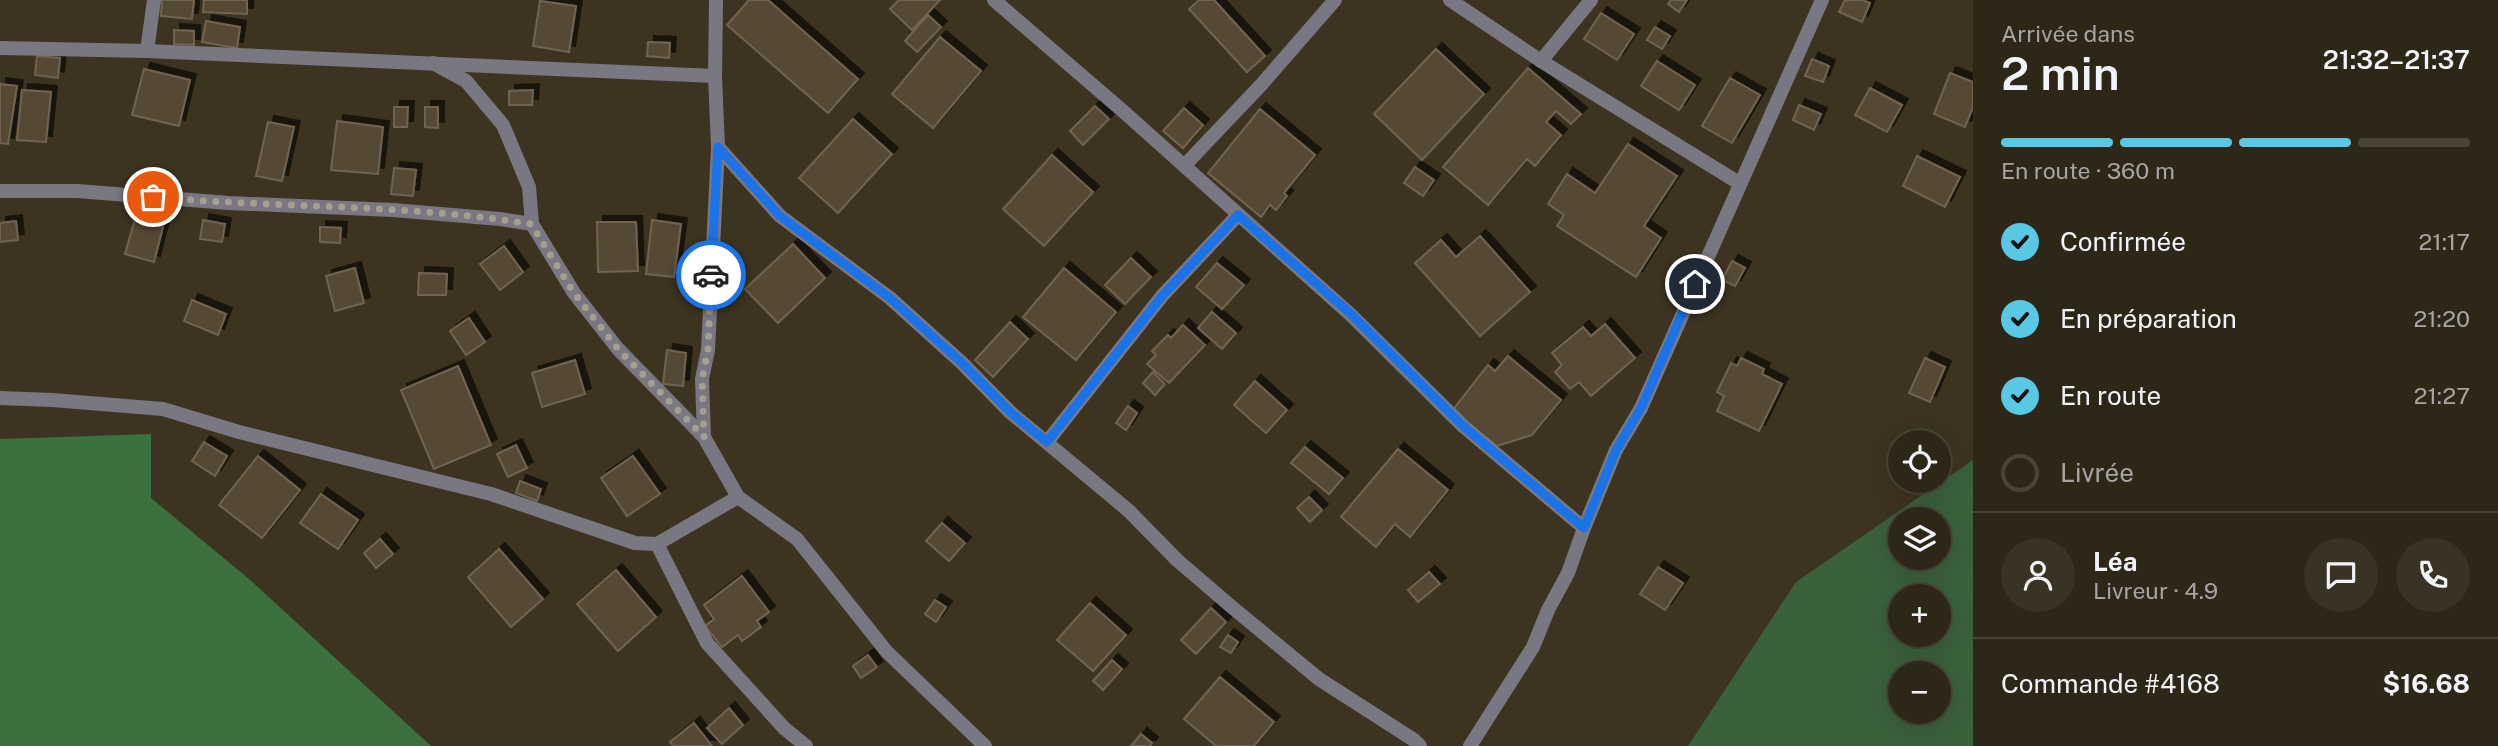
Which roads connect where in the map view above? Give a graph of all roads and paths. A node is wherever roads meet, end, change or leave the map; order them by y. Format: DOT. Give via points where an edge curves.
graph roads {
  1 [pos="154,0"];
  2 [pos="716,0"];
  3 [pos="994,0"];
  4 [pos="1335,0"];
  5 [pos="1450,0"];
  6 [pos="1591,0"];
  7 [pos="1822,0"];
  8 [pos="0,48"];
  9 [pos="147,51"];
  10 [pos="1541,61"];
  11 [pos="433,63"];
  12 [pos="715,76"];
  13 [pos="718,147"];
  14 [pos="1185,165"];
  15 [pos="1739,183"];
  16 [pos="0,191"];
  17 [pos="1238,215"];
  18 [pos="531,224"];
  19 [pos="0,398"];
  20 [pos="704,437"];
  21 [pos="1047,442"];
  22 [pos="738,497"];
  23 [pos="1584,528"];
  24 [pos="656,544"];
  25 [pos="806,746"];
  26 [pos="985,746"];
  27 [pos="1420,746"];
  28 [pos="1471,746"];
  1 -- 9 [label="street"];
  2 -- 12 [label="street"];
  3 -- 14 [label="street"];
  4 -- 14 [label="street"];
  5 -- 10 [label="street"];
  6 -- 10 [label="street"];
  7 -- 15 [label="street"];
  8 -- 9 [label="street"];
  9 -- 11 [label="street"];
  10 -- 15 [label="street"];
  11 -- 12 [label="street"];
  11 -- 18 [label="street" via="466,81 503,125 529,187"];
  12 -- 13 [label="street"];
  13 -- 20 [label="street" via="708,350 702,379"];
  13 -- 21 [label="street" via="780,216 890,298"];
  14 -- 17 [label="street"];
  15 -- 23 [label="street"];
  16 -- 18 [label="street" via="77,191 229,204 393,210"];
  17 -- 21 [label="street" via="1162,296"];
  17 -- 23 [label="street" via="1351,314 1463,426"];
  18 -- 20 [label="street" via="574,293 618,349"];
  19 -- 24 [label="street" via="163,410 491,494 635,543"];
  20 -- 22 [label="street"];
  21 -- 27 [label="street" via="1289,656"];
  22 -- 24 [label="street"];
  22 -- 26 [label="street" via="797,539 887,652"];
  23 -- 28 [label="street" via="1533,647"];
  24 -- 25 [label="street" via="707,643"];
}
